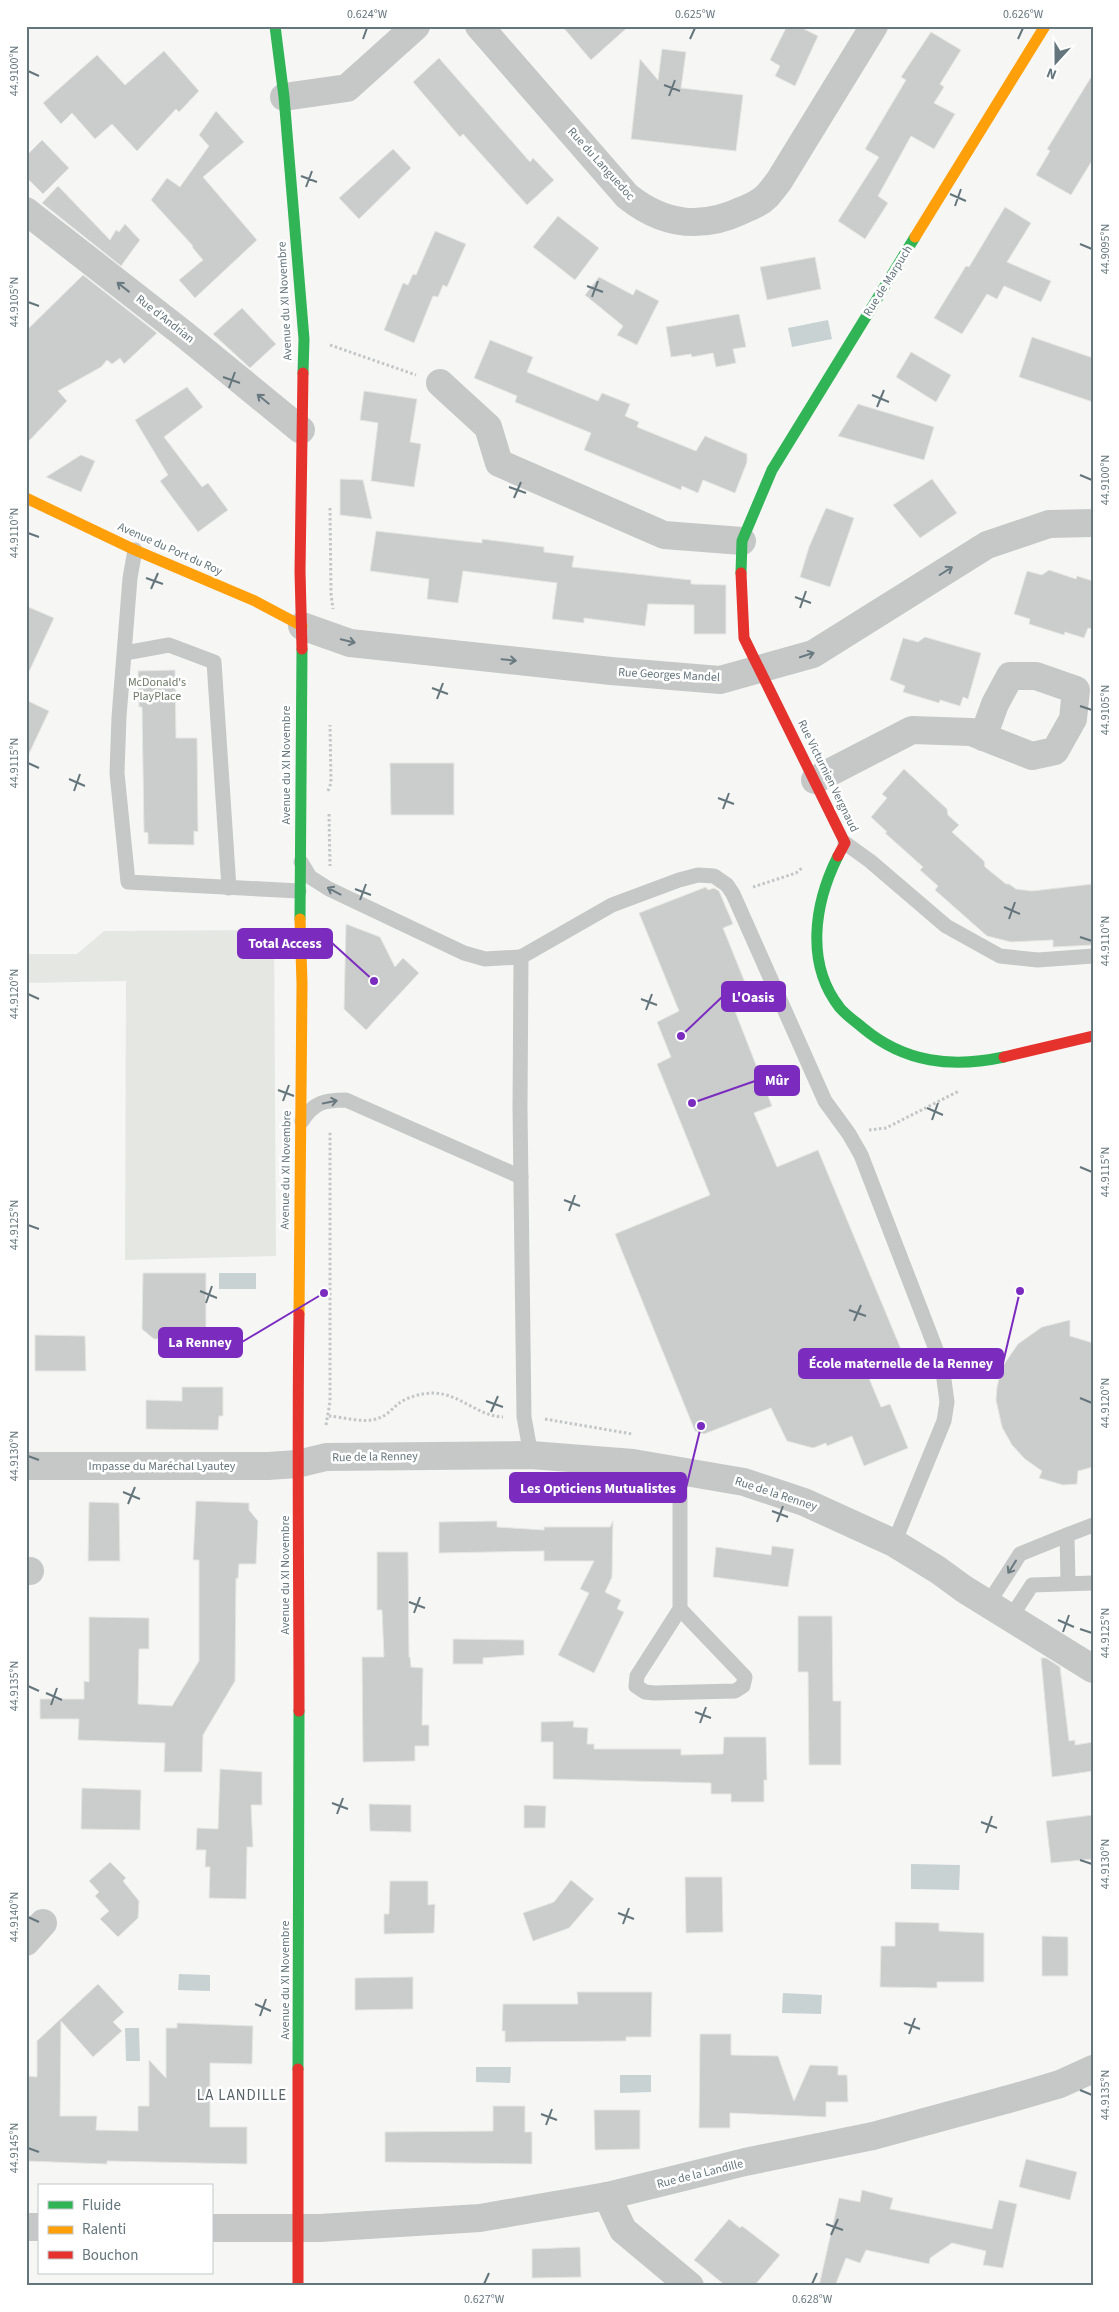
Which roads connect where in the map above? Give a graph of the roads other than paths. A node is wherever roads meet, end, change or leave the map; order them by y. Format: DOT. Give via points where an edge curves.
graph roads {
  1 [pos="275,26"];
  2 [pos="416,26"];
  3 [pos="479,26"];
  4 [pos="874,26"];
  5 [pos="1045,26"];
  6 [pos="284,97"];
  7 [pos="26,211"];
  8 [pos="440,383"];
  9 [pos="301,430"];
  10 [pos="26,498"];
  11 [pos="1093,523"];
  12 [pos="742,541"];
  13 [pos="136,550"];
  14 [pos="302,626"];
  15 [pos="125,653"];
  16 [pos="760,668"];
  17 [pos="982,737"];
  18 [pos="815,780"];
  19 [pos="845,843"];
  20 [pos="299,858"];
  21 [pos="229,888"];
  22 [pos="299,891"];
  23 [pos="1093,956"];
  24 [pos="521,957"];
  25 [pos="1093,1036"];
  26 [pos="301,1124"];
  27 [pos="521,1176"];
  28 [pos="532,1455"];
  29 [pos="297,1464"];
  30 [pos="26,1466"];
  31 [pos="680,1471"];
  32 [pos="1093,1525"];
  33 [pos="1067,1535"];
  34 [pos="894,1543"];
  35 [pos="1068,1582"];
  36 [pos="1093,1583"];
  37 [pos="680,1609"];
  38 [pos="1000,1610"];
  39 [pos="1093,1669"];
  40 [pos="1093,2069"];
  41 [pos="607,2196"];
  42 [pos="212,2228"];
  43 [pos="298,2228"];
  44 [pos="298,2286"];
  45 [pos="690,2286"];
  1 -- 6 [label="main road, Avenue du XI Novembre"];
  2 -- 6 [label="street" via="347,88"];
  3 -- 4 [label="street, Rue du Languedoc" via="627,196 643,209 660,216 700,223 728,217 767,197"];
  5 -- 12 [label="main road, Rue de Marpuch" via="772,470"];
  6 -- 9 [label="main road, Avenue du XI Novembre" via="304,339"];
  9 -- 7 [label="street, Rue d'Andrian, one-way"];
  8 -- 12 [label="street" via="488,427 499,463 664,535"];
  9 -- 14 [label="main road, Avenue du XI Novembre"];
  10 -- 13 [label="main road, Avenue du Port du Roy"];
  16 -- 11 [label="street, Rue Georges Mandel, one-way" via="813,654 987,545 1049,524"];
  12 -- 16 [label="main road, Rue de Marpuch" via="740,599 744,638"];
  13 -- 14 [label="main road, Avenue du Port du Roy" via="255,601"];
  13 -- 15 [label="lane" via="130,578"];
  14 -- 16 [label="street, Rue Georges Mandel, one-way" via="350,642 612,671 720,680"];
  14 -- 20 [label="main road, Avenue du XI Novembre"];
  15 -- 21 [label="lane" via="169,645 214,662"];
  15 -- 21 [label="lane" via="118,773 128,882"];
  16 -- 18 [label="main road, Rue Victurnien Vergnaud"];
  17 -- 18 [label="street" via="971,732 912,730"];
  18 -- 19 [label="main road, Rue Victurnien Vergnaud"];
  19 -- 23 [label="lane" via="946,926 1000,956 1038,960"];
  19 -- 25 [label="main road, Rue Victurnien Vergnaud" via="828,878 817,917 816,948 825,982 840,1008 886,1047 916,1059 972,1063"];
  20 -- 22 [label="main road, Avenue du XI Novembre"];
  24 -- 20 [label="lane, one-way" via="486,958 409,928 310,877"];
  21 -- 22 [label="lane"];
  22 -- 26 [label="main road, Avenue du XI Novembre"];
  24 -- 27 [label="lane"];
  24 -- 34 [label="lane" via="612,905 679,880 698,875 714,876 733,894 825,1101 861,1155 946,1381 944,1422"];
  26 -- 27 [label="lane, one-way" via="310,1108 330,1100 346,1100"];
  26 -- 29 [label="main road, Avenue du XI Novembre"];
  27 -- 28 [label="lane" via="524,1418"];
  28 -- 29 [label="street, Rue de la Renney" via="326,1457"];
  28 -- 31 [label="street, Rue de la Renney" via="633,1463"];
  29 -- 30 [label="street, Impasse du Maréchal Lyautey"];
  29 -- 43 [label="main road, Avenue du XI Novembre"];
  31 -- 34 [label="street, Rue de la Renney" via="744,1482 804,1502"];
  31 -- 37 [label="lane"];
  32 -- 33 [label="lane"];
  33 -- 35 [label="lane"];
  33 -- 38 [label="lane, one-way" via="1020,1554"];
  34 -- 38 [label="street, Rue de la Renney"];
  35 -- 36 [label="lane"];
  35 -- 38 [label="lane" via="1032,1585"];
  37 -- 37 [label="lane" via="637,1676 636,1686 644,1692 654,1693 735,1691 743,1686 745,1677"];
  38 -- 39 [label="street, Rue de la Renney"];
  40 -- 41 [label="street, Rue de la Landille" via="1060,2084 873,2136 745,2162"];
  41 -- 43 [label="street, Rue de la Landille" via="480,2218"];
  41 -- 45 [label="street" via="623,2230"];
  42 -- 43 [label="street, Rue de la Landille"];
  43 -- 44 [label="main road, Avenue du XI Novembre"];
}
